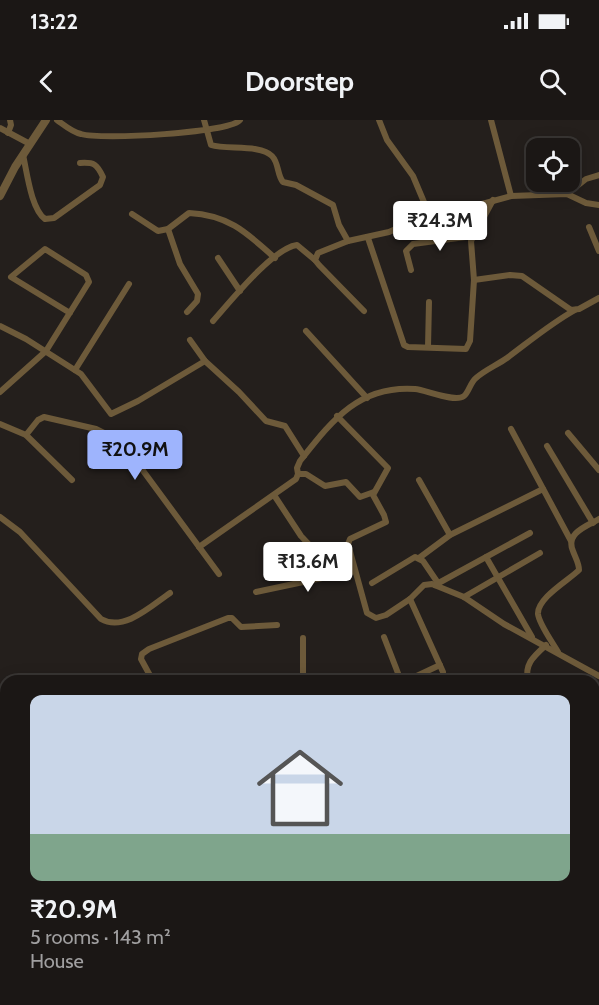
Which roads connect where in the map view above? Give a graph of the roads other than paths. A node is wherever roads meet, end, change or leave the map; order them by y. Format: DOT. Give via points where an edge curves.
graph roads {
  1 [pos="10,120"];
  2 [pos="46,120"];
  3 [pos="57,120"];
  4 [pos="204,120"];
  5 [pos="240,120"];
  6 [pos="379,120"];
  7 [pos="491,120"];
  8 [pos="0,128"];
  9 [pos="207,129"];
  10 [pos="8,133"];
  11 [pos="30,144"];
  12 [pos="23,155"];
  13 [pos="81,163"];
  14 [pos="599,175"];
  15 [pos="567,194"];
  16 [pos="0,196"];
  17 [pos="511,196"];
  18 [pos="493,200"];
  19 [pos="599,205"];
  20 [pos="132,214"];
  21 [pos="429,214"];
  22 [pos="589,227"];
  23 [pos="168,229"];
  24 [pos="472,236"];
  25 [pos="368,238"];
  26 [pos="348,242"];
  27 [pos="599,251"];
  28 [pos="218,258"];
  29 [pos="275,258"];
  30 [pos="315,260"];
  31 [pos="411,270"];
  32 [pos="474,280"];
  33 [pos="129,284"];
  34 [pos="240,291"];
  35 [pos="599,298"];
  36 [pos="429,302"];
  37 [pos="575,310"];
  38 [pos="364,311"];
  39 [pos="187,312"];
  40 [pos="70,313"];
  41 [pos="213,321"];
  42 [pos="0,326"];
  43 [pos="306,331"];
  44 [pos="190,340"];
  45 [pos="428,347"];
  46 [pos="46,351"];
  47 [pos="205,361"];
  48 [pos="75,369"];
  49 [pos="0,392"];
  50 [pos="367,398"];
  51 [pos="337,417"];
  52 [pos="0,424"];
  53 [pos="511,429"];
  54 [pos="568,433"];
  55 [pos="26,435"];
  56 [pos="547,446"];
  57 [pos="304,456"];
  58 [pos="599,470"];
  59 [pos="298,474"];
  60 [pos="72,480"];
  61 [pos="419,480"];
  62 [pos="543,489"];
  63 [pos="374,492"];
  64 [pos="274,495"];
  65 [pos="0,517"];
  66 [pos="596,521"];
  67 [pos="530,533"];
  68 [pos="450,535"];
  69 [pos="571,540"];
  70 [pos="199,547"];
  71 [pos="540,553"];
  72 [pos="486,557"];
  73 [pos="419,558"];
  74 [pos="355,571"];
  75 [pos="219,574"];
  76 [pos="498,577"];
  77 [pos="320,578"];
  78 [pos="372,583"];
  79 [pos="436,584"];
  80 [pos="256,592"];
  81 [pos="170,593"];
  82 [pos="464,597"];
  83 [pos="410,599"];
  84 [pos="277,625"];
  85 [pos="384,637"];
  86 [pos="303,638"];
  87 [pos="533,639"];
  88 [pos="546,645"];
  89 [pos="558,652"];
  90 [pos="440,665"];
  91 [pos="443,672"];
  92 [pos="150,675"];
  93 [pos="303,675"];
  94 [pos="399,675"];
  95 [pos="419,675"];
  96 [pos="527,675"];
  97 [pos="597,675"];
  1 -- 10 [label="street"];
  2 -- 11 [label="street"];
  3 -- 9 [label="street" via="71,130 91,136 162,135"];
  4 -- 9 [label="street"];
  5 -- 9 [label="street"];
  6 -- 21 [label="street" via="387,140 413,176"];
  7 -- 17 [label="street"];
  8 -- 10 [label="street"];
  9 -- 26 [label="street" via="211,145 264,151 274,157 283,182 333,205"];
  10 -- 11 [label="street"];
  11 -- 12 [label="street"];
  12 -- 13 [label="street" via="36,207 45,219 54,218 100,185 103,177 97,165"];
  12 -- 16 [label="street"];
  14 -- 15 [label="street" via="586,179"];
  15 -- 17 [label="street"];
  15 -- 19 [label="street"];
  17 -- 18 [label="street"];
  18 -- 21 [label="street"];
  18 -- 24 [label="street"];
  20 -- 23 [label="street" via="155,230"];
  21 -- 25 [label="street"];
  22 -- 27 [label="street"];
  23 -- 29 [label="street" via="186,214 202,215 237,225"];
  23 -- 39 [label="street" via="180,264 198,294"];
  24 -- 31 [label="street" via="411,245 406,250"];
  24 -- 32 [label="street"];
  25 -- 26 [label="street"];
  25 -- 45 [label="street" via="404,345"];
  26 -- 30 [label="street" via="323,250"];
  28 -- 34 [label="street"];
  29 -- 30 [label="street" via="297,245"];
  29 -- 34 [label="street"];
  30 -- 38 [label="street"];
  32 -- 37 [label="street" via="522,276 561,305"];
  32 -- 45 [label="street" via="468,346 462,350"];
  33 -- 48 [label="street"];
  34 -- 41 [label="street"];
  35 -- 37 [label="street"];
  36 -- 45 [label="street"];
  37 -- 50 [label="street" via="475,379 460,398 414,389"];
  40 -- 40 [label="street" via="88,278 45,249 11,277"];
  40 -- 46 [label="street"];
  42 -- 46 [label="street"];
  43 -- 50 [label="street"];
  44 -- 47 [label="street"];
  46 -- 48 [label="street"];
  46 -- 49 [label="street"];
  47 -- 48 [label="street" via="111,414"];
  47 -- 57 [label="street" via="266,421 285,426"];
  50 -- 51 [label="street"];
  51 -- 57 [label="street"];
  51 -- 63 [label="street" via="388,466"];
  52 -- 55 [label="street"];
  53 -- 62 [label="street"];
  54 -- 58 [label="street"];
  55 -- 60 [label="street"];
  55 -- 70 [label="street" via="44,417 100,430 109,442 130,453"];
  56 -- 66 [label="street"];
  57 -- 59 [label="street"];
  59 -- 63 [label="street" via="306,474 326,486 346,482 360,497"];
  59 -- 64 [label="street"];
  61 -- 68 [label="street"];
  62 -- 68 [label="street"];
  62 -- 69 [label="street"];
  63 -- 74 [label="street" via="386,522 348,541"];
  64 -- 70 [label="street"];
  64 -- 77 [label="street" via="317,553"];
  65 -- 81 [label="street" via="20,532 108,623 121,624"];
  66 -- 69 [label="street"];
  67 -- 72 [label="street"];
  68 -- 73 [label="street"];
  69 -- 89 [label="street" via="579,570 542,602 538,612"];
  70 -- 75 [label="street"];
  71 -- 76 [label="street"];
  72 -- 76 [label="street"];
  72 -- 79 [label="street"];
  73 -- 78 [label="street" via="412,558"];
  73 -- 79 [label="street"];
  74 -- 77 [label="street"];
  74 -- 83 [label="street" via="371,616 386,615"];
  76 -- 82 [label="street"];
  76 -- 87 [label="street"];
  77 -- 80 [label="street"];
  79 -- 82 [label="street"];
  79 -- 83 [label="street" via="426,583"];
  82 -- 87 [label="street"];
  83 -- 90 [label="street"];
  84 -- 92 [label="street" via="241,627 228,618 149,649 141,659"];
  85 -- 94 [label="street"];
  86 -- 93 [label="street"];
  87 -- 88 [label="street"];
  88 -- 89 [label="street"];
  88 -- 96 [label="street" via="530,660"];
  89 -- 97 [label="street"];
  90 -- 91 [label="street"];
  90 -- 95 [label="street"];
}
